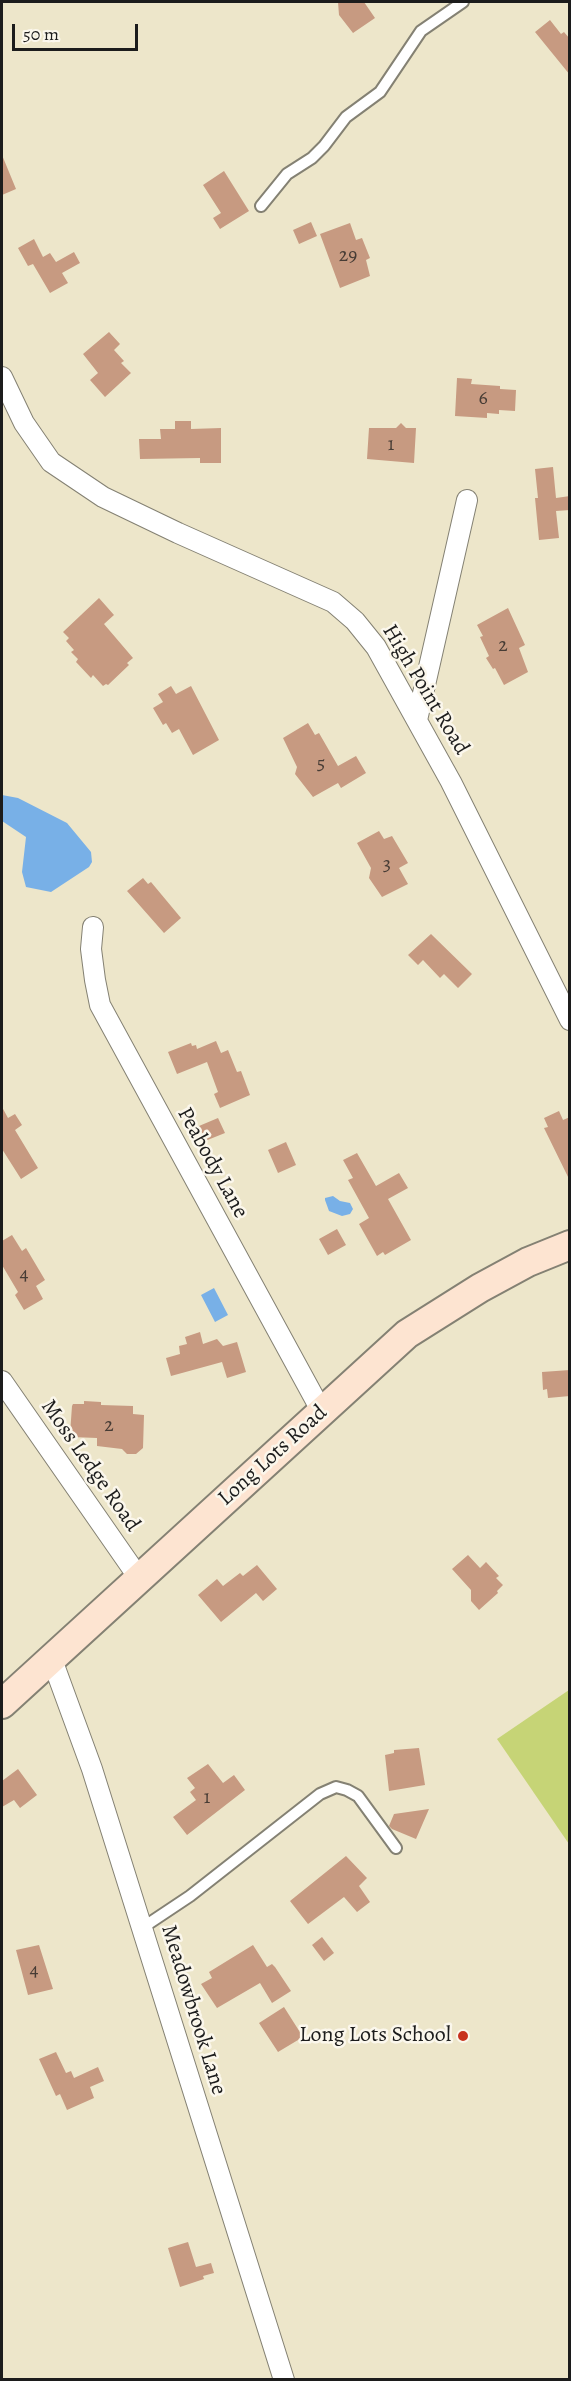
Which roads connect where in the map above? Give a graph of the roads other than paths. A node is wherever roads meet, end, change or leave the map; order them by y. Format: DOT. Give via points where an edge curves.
graph roads {
  1 [pos="463,2"];
  2 [pos="261,206"];
  3 [pos="2,377"];
  4 [pos="467,500"];
  5 [pos="417,720"];
  6 [pos="93,927"];
  7 [pos="570,1020"];
  8 [pos="570,1245"];
  9 [pos="2,1381"];
  10 [pos="322,1412"];
  11 [pos="139,1578"];
  12 [pos="51,1657"];
  13 [pos="2,1704"];
  14 [pos="396,1848"];
  15 [pos="142,1928"];
  16 [pos="284,2379"];
  1 -- 2 [label="lane" via="421,31 380,92 346,117 324,146 287,174"];
  3 -- 5 [label="street, High Point Road" via="24,423 51,462 103,497 333,602 376,647"];
  4 -- 5 [label="street"];
  5 -- 7 [label="street, High Point Road"];
  6 -- 10 [label="street, Peabody Lane" via="91,949 100,1005"];
  8 -- 10 [label="main road, Long Lots Road" via="480,1288 407,1334"];
  9 -- 11 [label="street, Moss Ledge Road"];
  10 -- 11 [label="main road, Long Lots Road"];
  11 -- 12 [label="main road, Long Lots Road"];
  12 -- 13 [label="main road, Long Lots Road"];
  12 -- 15 [label="street, Meadowbrook Lane" via="92,1769"];
  14 -- 15 [label="lane" via="358,1797 336,1787 320,1794 190,1896"];
  15 -- 16 [label="street, Meadowbrook Lane"];
}
